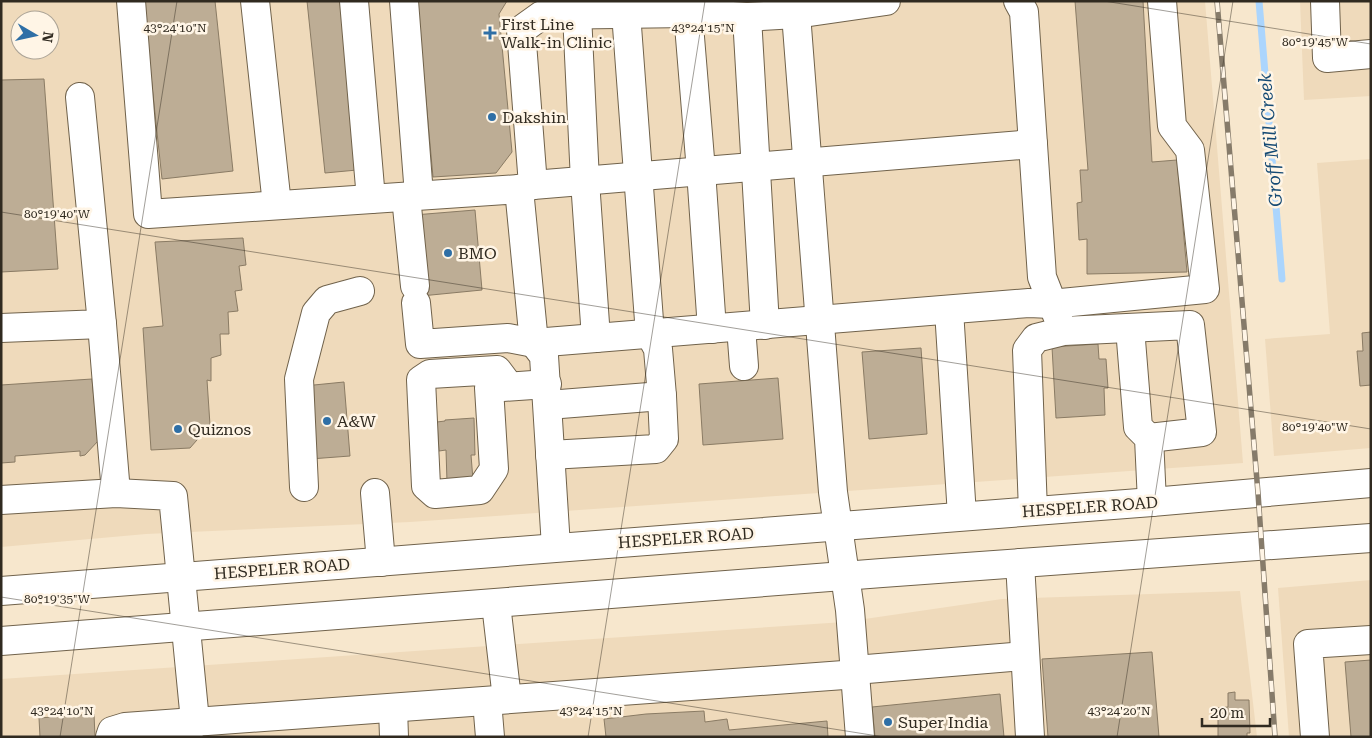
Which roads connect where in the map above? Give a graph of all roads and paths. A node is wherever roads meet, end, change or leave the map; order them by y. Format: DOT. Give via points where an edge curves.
graph roads {
  1 [pos="131,1"];
  2 [pos="255,1"];
  3 [pos="354,1"];
  4 [pos="404,1"];
  5 [pos="886,1"];
  6 [pos="1018,1"];
  7 [pos="1162,1"];
  8 [pos="1325,1"];
  9 [pos="626,13"];
  10 [pos="688,13"];
  11 [pos="577,14"];
  12 [pos="796,14"];
  13 [pos="747,17"];
  14 [pos="1371,54"];
  15 [pos="80,97"];
  16 [pos="1033,144"];
  17 [pos="808,161"];
  18 [pos="756,166"];
  19 [pos="701,171"];
  20 [pos="637,176"];
  21 [pos="585,181"];
  22 [pos="526,187"];
  23 [pos="413,196"];
  24 [pos="371,199"];
  25 [pos="277,205"];
  26 [pos="360,291"];
  27 [pos="1051,304"];
  28 [pos="949,310"];
  29 [pos="820,320"];
  30 [pos="102,324"];
  31 [pos="753,326"];
  32 [pos="1,328"];
  33 [pos="1130,328"];
  34 [pos="712,329"];
  35 [pos="1064,331"];
  36 [pos="650,334"];
  37 [pos="596,338"];
  38 [pos="534,343"];
  39 [pos="744,366"];
  40 [pos="509,386"];
  41 [pos="548,394"];
  42 [pos="662,396"];
  43 [pos="1149,438"];
  44 [pos="550,455"];
  45 [pos="1371,483"];
  46 [pos="304,487"];
  47 [pos="116,493"];
  48 [pos="375,493"];
  49 [pos="1,500"];
  50 [pos="1152,502"];
  51 [pos="1033,511"];
  52 [pos="962,516"];
  53 [pos="838,526"];
  54 [pos="1371,538"];
  55 [pos="556,548"];
  56 [pos="381,562"];
  57 [pos="1020,563"];
  58 [pos="846,576"];
  59 [pos="181,577"];
  60 [pos="1,591"];
  61 [pos="496,604"];
  62 [pos="186,627"];
  63 [pos="1371,640"];
  64 [pos="1,641"];
  65 [pos="1024,656"];
  66 [pos="855,670"];
  67 [pos="497,700"];
  68 [pos="393,708"];
  69 [pos="117,732"];
  70 [pos="197,732"];
  71 [pos="394,737"];
  72 [pos="490,737"];
  73 [pos="860,737"];
  74 [pos="1030,737"];
  75 [pos="1315,737"];
  1 -- 25 [label="main road" via="148,214"];
  2 -- 25 [label="main road"];
  3 -- 24 [label="main road"];
  4 -- 23 [label="main road"];
  5 -- 12 [label="main road"];
  6 -- 16 [label="main road" via="1024,12"];
  7 -- 27 [label="main road" via="1172,126 1190,150 1205,289"];
  8 -- 14 [label="main road" via="1327,58"];
  9 -- 10 [label="main road"];
  9 -- 11 [label="main road"];
  9 -- 20 [label="main road"];
  10 -- 13 [label="main road"];
  10 -- 19 [label="main road"];
  11 -- 21 [label="main road"];
  11 -- 22 [label="main road" via="542,15 521,30"];
  12 -- 13 [label="main road"];
  12 -- 17 [label="main road"];
  13 -- 18 [label="main road"];
  15 -- 30 [label="main road"];
  16 -- 17 [label="main road"];
  16 -- 27 [label="main road" via="1042,278"];
  17 -- 18 [label="main road"];
  17 -- 29 [label="main road"];
  18 -- 19 [label="main road"];
  18 -- 31 [label="main road"];
  19 -- 20 [label="main road"];
  19 -- 34 [label="main road"];
  20 -- 21 [label="main road"];
  20 -- 36 [label="main road"];
  21 -- 22 [label="main road"];
  21 -- 37 [label="main road"];
  22 -- 23 [label="main road"];
  22 -- 38 [label="main road"];
  23 -- 24 [label="main road"];
  23 -- 38 [label="main road" via="415,294 420,344 508,338"];
  24 -- 25 [label="main road"];
  26 -- 46 [label="main road" via="327,300 316,312 300,379"];
  27 -- 28 [label="main road"];
  27 -- 35 [label="main road"];
  28 -- 29 [label="main road"];
  28 -- 52 [label="main road"];
  29 -- 31 [label="main road"];
  29 -- 53 [label="main road"];
  30 -- 32 [label="main road"];
  30 -- 47 [label="main road"];
  31 -- 34 [label="main road"];
  31 -- 39 [label="main road"];
  33 -- 35 [label="main road"];
  33 -- 43 [label="main road" via="1138,427"];
  33 -- 43 [label="main road" via="1190,325 1202,432"];
  34 -- 36 [label="main road"];
  35 -- 51 [label="main road" via="1036,338 1027,350"];
  36 -- 37 [label="main road"];
  36 -- 42 [label="main road" via="658,349"];
  37 -- 38 [label="main road"];
  38 -- 41 [label="main road" via="544,356"];
  40 -- 40 [label="main road" via="498,370 430,374 421,380 426,486 435,494 480,490 494,469 489,388"];
  40 -- 41 [label="main road"];
  41 -- 42 [label="main road"];
  41 -- 44 [label="main road"];
  42 -- 44 [label="main road" via="664,440 656,449"];
  43 -- 50 [label="main road"];
  44 -- 55 [label="main road"];
  45 -- 50 [label="main road, HESPELER ROAD"];
  47 -- 49 [label="main road"];
  47 -- 59 [label="main road" via="173,496"];
  48 -- 56 [label="main road"];
  50 -- 51 [label="main road, HESPELER ROAD"];
  51 -- 52 [label="main road, HESPELER ROAD"];
  52 -- 53 [label="main road, HESPELER ROAD"];
  53 -- 55 [label="main road, HESPELER ROAD"];
  53 -- 58 [label="main road"];
  54 -- 57 [label="main road"];
  55 -- 56 [label="main road, HESPELER ROAD"];
  56 -- 59 [label="main road, HESPELER ROAD"];
  57 -- 58 [label="main road"];
  57 -- 65 [label="main road"];
  58 -- 61 [label="main road"];
  58 -- 66 [label="main road"];
  59 -- 60 [label="main road, HESPELER ROAD"];
  59 -- 62 [label="main road"];
  61 -- 62 [label="main road"];
  61 -- 67 [label="main road"];
  62 -- 64 [label="main road"];
  62 -- 70 [label="main road"];
  63 -- 75 [label="main road" via="1308,644"];
  65 -- 66 [label="main road"];
  65 -- 74 [label="main road"];
  66 -- 67 [label="main road" via="844,675"];
  66 -- 73 [label="main road"];
  67 -- 68 [label="main road"];
  67 -- 72 [label="main road"];
  68 -- 70 [label="main road"];
  68 -- 71 [label="main road"];
  69 -- 70 [label="main road"];
}
